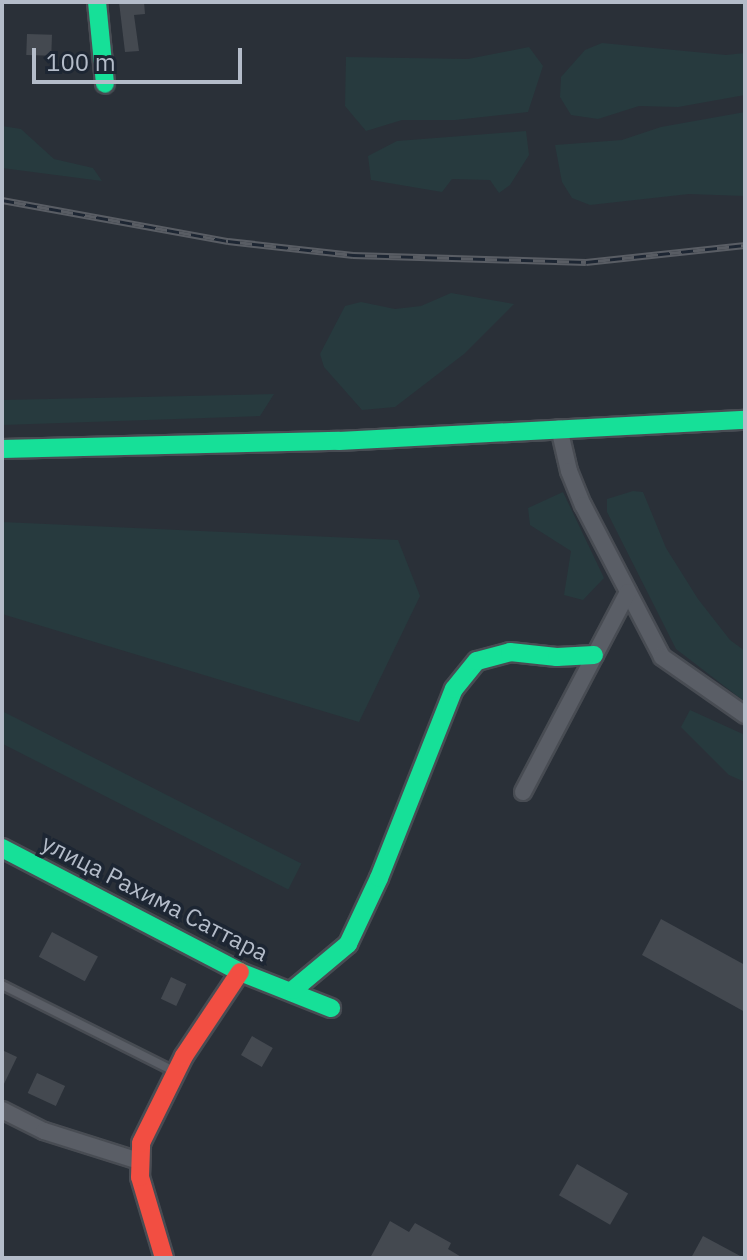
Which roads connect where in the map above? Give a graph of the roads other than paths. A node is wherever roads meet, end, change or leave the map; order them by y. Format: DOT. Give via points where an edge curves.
graph roads {
  1 [pos="97,2"];
  2 [pos="105,84"];
  3 [pos="745,420"];
  4 [pos="559,428"];
  5 [pos="2,449"];
  6 [pos="628,592"];
  7 [pos="594,655"];
  8 [pos="745,715"];
  9 [pos="523,792"];
  10 [pos="2,848"];
  11 [pos="240,972"];
  12 [pos="2,985"];
  13 [pos="293,990"];
  14 [pos="331,1008"];
  15 [pos="176,1072"];
  16 [pos="2,1110"];
  17 [pos="139,1161"];
  18 [pos="164,1258"];
  1 -- 2 [label="street"];
  3 -- 4 [label="street"];
  4 -- 5 [label="street" via="339,441"];
  4 -- 6 [label="street" via="579,493"];
  6 -- 7 [label="street"];
  6 -- 8 [label="street" via="662,657"];
  7 -- 9 [label="street"];
  7 -- 13 [label="street" via="510,652 477,661 454,689 348,944"];
  10 -- 11 [label="street, улица Рахима Саттара"];
  11 -- 13 [label="street, улица Рахима Саттара"];
  11 -- 15 [label="street"];
  12 -- 15 [label="lane"];
  13 -- 14 [label="street, улица Рахима Саттара"];
  15 -- 17 [label="street" via="141,1143"];
  16 -- 17 [label="street" via="44,1131"];
  17 -- 18 [label="street"];
}
